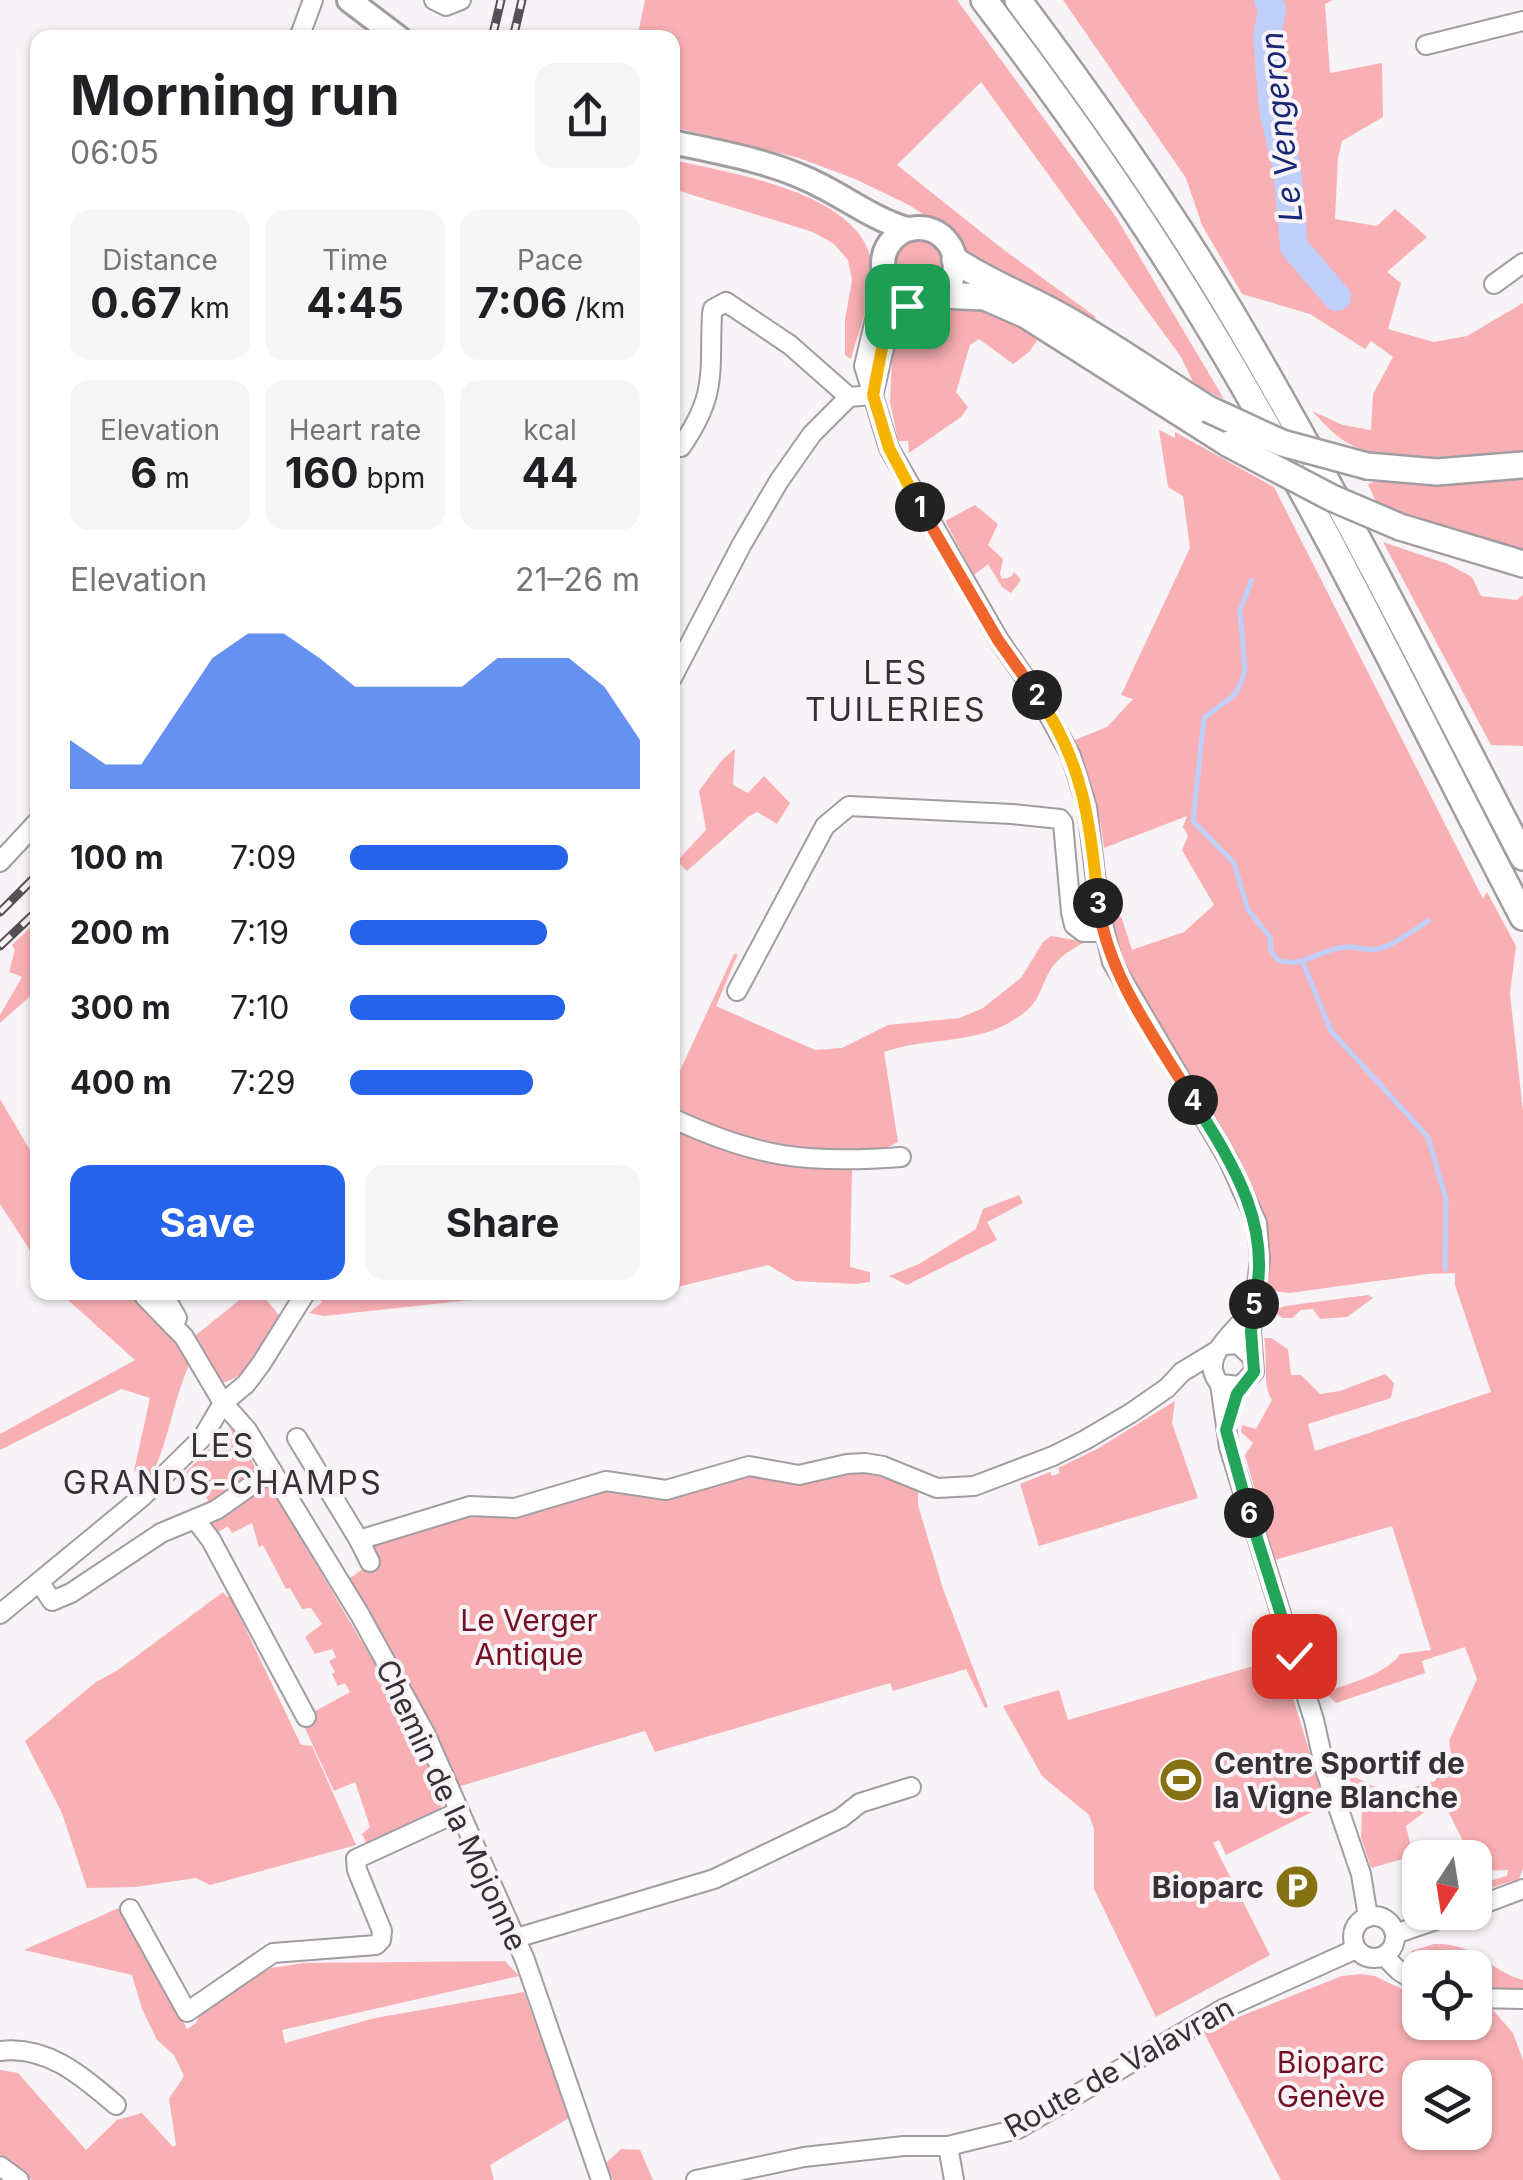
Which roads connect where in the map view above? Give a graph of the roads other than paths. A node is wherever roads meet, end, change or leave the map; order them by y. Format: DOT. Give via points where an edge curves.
graph roads {
  1 [pos="313,0"];
  2 [pos="349,0"];
  3 [pos="434,0"];
  4 [pos="462,0"];
  5 [pos="984,0"];
  6 [pos="1018,0"];
  7 [pos="1523,20"];
  8 [pos="302,30"];
  9 [pos="388,30"];
  10 [pos="1426,44"];
  11 [pos="680,144"];
  12 [pos="854,207"];
  13 [pos="906,229"];
  14 [pos="956,260"];
  15 [pos="1523,263"];
  16 [pos="884,267"];
  17 [pos="1494,284"];
  18 [pos="926,298"];
  19 [pos="873,395"];
  20 [pos="850,397"];
  21 [pos="680,446"];
  22 [pos="1523,464"];
  23 [pos="1523,564"];
  24 [pos="680,663"];
  25 [pos="30,830"];
  26 [pos="1523,857"];
  27 [pos="0,862"];
  28 [pos="1099,907"];
  29 [pos="1072,912"];
  30 [pos="1523,918"];
  31 [pos="1104,932"];
  32 [pos="737,991"];
  33 [pos="680,1122"];
  34 [pos="901,1157"];
  35 [pos="159,1300"];
  36 [pos="301,1300"];
  37 [pos="1253,1307"];
  38 [pos="1220,1349"];
  39 [pos="1253,1358"];
  40 [pos="1217,1380"];
  41 [pos="1246,1383"];
  42 [pos="1167,1388"];
  43 [pos="223,1403"];
  44 [pos="1226,1430"];
  45 [pos="298,1438"];
  46 [pos="272,1471"];
  47 [pos="195,1520"];
  48 [pos="359,1540"];
  49 [pos="370,1562"];
  50 [pos="40,1583"];
  51 [pos="0,1614"];
  52 [pos="306,1717"];
  53 [pos="911,1787"];
  54 [pos="458,1812"];
  55 [pos="1523,1890"];
  56 [pos="1492,1901"];
  57 [pos="130,1909"];
  58 [pos="1368,1917"];
  59 [pos="1407,1930"];
  60 [pos="1395,1934"];
  61 [pos="513,1939"];
  62 [pos="1356,1948"];
  63 [pos="1384,1956"];
  64 [pos="1402,1973"];
  65 [pos="1492,1998"];
  66 [pos="1523,1999"];
  67 [pos="0,2050"];
  68 [pos="116,2105"];
  69 [pos="948,2146"];
  70 [pos="0,2166"];
  71 [pos="19,2180"];
  72 [pos="601,2180"];
  73 [pos="696,2180"];
  74 [pos="954,2180"];
  1 -- 8 [label="street"];
  2 -- 9 [label="main road"];
  3 -- 4 [label="street" via="446,6"];
  5 -- 30 [label="highway" via="1123,192 1208,325"];
  6 -- 26 [label="highway" via="1230,311 1309,447"];
  7 -- 10 [label="street"];
  11 -- 12 [label="main road" via="795,174"];
  12 -- 13 [label="main road"];
  12 -- 16 [label="main road"];
  13 -- 14 [label="main road" via="936,231"];
  13 -- 16 [label="main road" via="890,242"];
  14 -- 18 [label="main road" via="950,282"];
  14 -- 22 [label="highway, bridge" via="1086,330 1208,409 1282,443 1367,466 1437,472"];
  15 -- 17 [label="street"];
  16 -- 18 [label="main road" via="896,293"];
  16 -- 19 [label="street" via="864,361"];
  18 -- 19 [label="street" via="899,314 883,343"];
  18 -- 23 [label="highway, bridge" via="979,296 1015,309 1229,444 1332,498 1400,527"];
  19 -- 20 [label="street"];
  19 -- 28 [label="street" via="900,472 1071,756 1091,826"];
  20 -- 21 [label="street" via="790,344 726,302 713,308 713,367 703,408"];
  20 -- 24 [label="street" via="812,434 779,481"];
  25 -- 27 [label="street"];
  28 -- 29 [label="street"];
  28 -- 31 [label="street"];
  29 -- 31 [label="street" via="1083,932"];
  29 -- 32 [label="street" via="1060,819 849,806 825,826"];
  31 -- 37 [label="street" via="1122,983 1252,1208 1260,1250"];
  33 -- 34 [label="street" via="730,1144 798,1159"];
  35 -- 43 [label="street, Chemin de la Mojonne" via="177,1318 173,1326"];
  36 -- 43 [label="street" via="249,1381"];
  37 -- 38 [label="street"];
  37 -- 39 [label="street"];
  38 -- 39 [label="street" via="1245,1347"];
  38 -- 40 [label="street" via="1210,1364"];
  38 -- 42 [label="street"];
  39 -- 41 [label="street"];
  40 -- 41 [label="street" via="1233,1388"];
  40 -- 42 [label="street"];
  40 -- 44 [label="street"];
  41 -- 44 [label="street"];
  42 -- 48 [label="street" via="1053,1456 966,1487 936,1488 865,1463 799,1475 749,1466 666,1490 606,1482 516,1508 470,1506"];
  43 -- 46 [label="street, Chemin de la Mojonne"];
  43 -- 50 [label="street" via="203,1437 155,1486"];
  44 -- 58 [label="street" via="1361,1874"];
  45 -- 48 [label="street"];
  46 -- 47 [label="street"];
  46 -- 54 [label="street, Chemin de la Mojonne" via="413,1709"];
  47 -- 50 [label="street" via="161,1532 72,1593 52,1601"];
  47 -- 52 [label="street"];
  48 -- 49 [label="street"];
  50 -- 51 [label="street"];
  53 -- 61 [label="street" via="860,1803 714,1878"];
  54 -- 57 [label="street" via="356,1859 382,1930 376,1945 273,1953 187,2012"];
  54 -- 61 [label="street, Chemin de la Mojonne"];
  55 -- 56 [label="street"];
  58 -- 60 [label="street" via="1388,1922"];
  58 -- 62 [label="street" via="1355,1928"];
  59 -- 60 [label="street"];
  60 -- 63 [label="street"];
  61 -- 72 [label="street, Chemin de la Mojonne"];
  62 -- 63 [label="street" via="1372,1959"];
  62 -- 69 [label="street, Route de Valavran" via="1211,2015 1018,2129"];
  63 -- 64 [label="street"];
  65 -- 66 [label="street"];
  67 -- 68 [label="street" via="36,2052 80,2074"];
  69 -- 73 [label="street, Route de Valavran" via="804,2156"];
  69 -- 74 [label="street"];
  70 -- 71 [label="street"];
}
